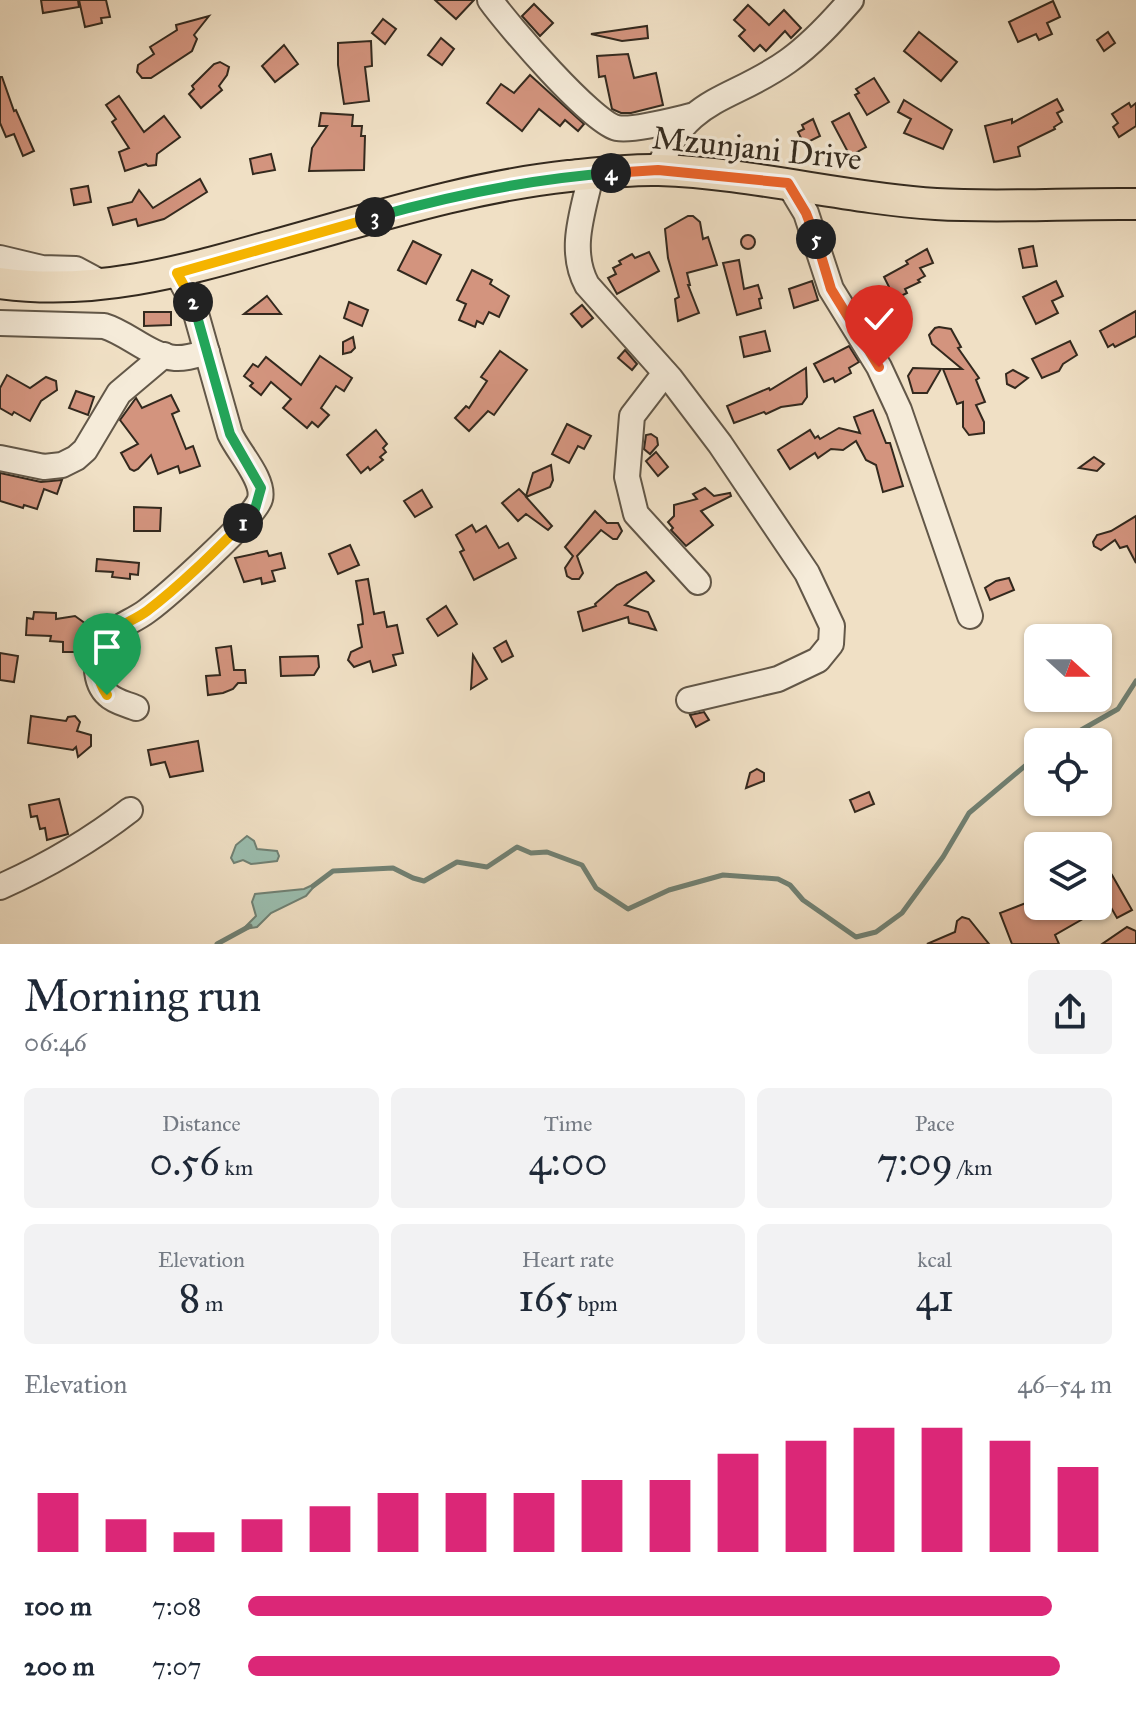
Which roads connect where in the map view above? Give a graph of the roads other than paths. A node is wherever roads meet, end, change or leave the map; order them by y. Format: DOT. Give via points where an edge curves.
graph roads {
  1 [pos="490,0"];
  2 [pos="841,5"];
  3 [pos="691,116"];
  4 [pos="658,170"];
  5 [pos="591,175"];
  6 [pos="788,183"];
  7 [pos="1136,204"];
  8 [pos="0,258"];
  9 [pos="177,273"];
  10 [pos="0,283"];
  11 [pos="104,284"];
  12 [pos="0,323"];
  13 [pos="207,352"];
  14 [pos="164,355"];
  15 [pos="665,373"];
  16 [pos="0,458"];
  17 [pos="698,582"];
  18 [pos="970,616"];
  19 [pos="689,700"];
  20 [pos="136,708"];
  21 [pos="130,810"];
  22 [pos="0,887"];
  1 -- 3 [label="street" via="531,51 606,124 623,129"];
  2 -- 3 [label="street" via="789,61"];
  3 -- 4 [label="street"];
  4 -- 5 [label="main road, Mzunjani Drive"];
  4 -- 6 [label="main road, Mzunjani Drive"];
  5 -- 9 [label="main road, Mzunjani Drive" via="424,203"];
  5 -- 15 [label="street" via="578,236 579,270"];
  6 -- 7 [label="main road, Mzunjani Drive" via="936,204"];
  6 -- 18 [label="street" via="806,213 831,289 899,410"];
  8 -- 11 [label="street" via="76,269"];
  9 -- 11 [label="main road, Mzunjani Drive"];
  9 -- 13 [label="street" via="193,303"];
  10 -- 11 [label="main road, Mzunjani Drive"];
  12 -- 14 [label="street" via="104,326"];
  13 -- 14 [label="street"];
  13 -- 20 [label="street" via="230,434 258,479 260,500 240,527 147,611 104,639 97,656 101,687"];
  14 -- 16 [label="street" via="119,393 76,458 44,467"];
  15 -- 17 [label="street" via="632,416 627,477 636,514"];
  15 -- 19 [label="street" via="807,573 833,635 818,660 778,679"];
  21 -- 22 [label="street" via="99,834"];
}
